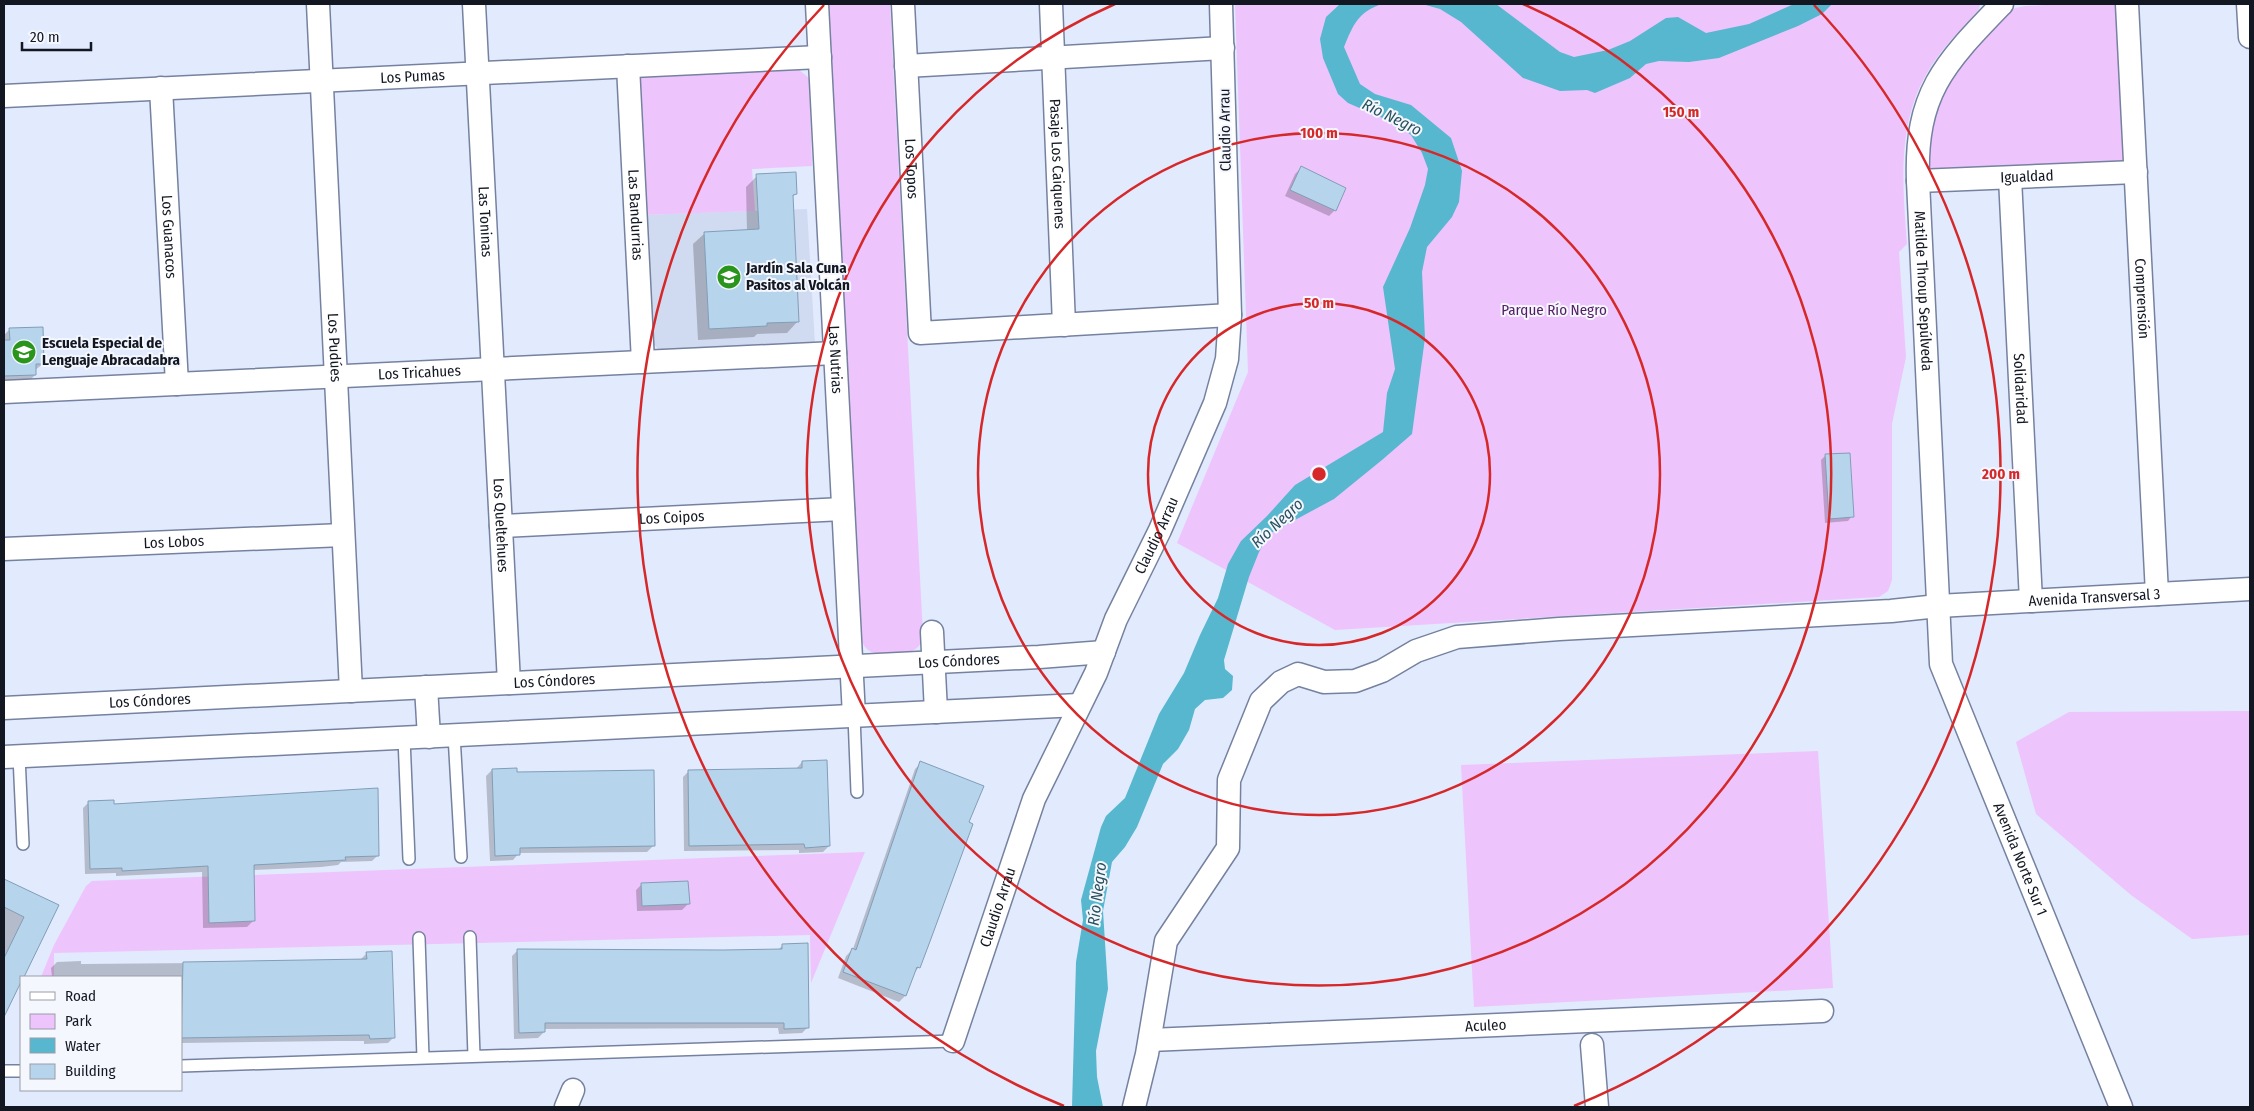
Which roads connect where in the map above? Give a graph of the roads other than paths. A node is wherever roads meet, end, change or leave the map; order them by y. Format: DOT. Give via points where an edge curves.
graph roads {
  1 [pos="318,4"];
  2 [pos="474,4"];
  3 [pos="817,4"];
  4 [pos="902,4"];
  5 [pos="1051,4"];
  6 [pos="1221,4"];
  7 [pos="2002,4"];
  8 [pos="2127,4"];
  9 [pos="2248,4"];
  10 [pos="2250,37"];
  11 [pos="1224,48"];
  12 [pos="820,57"];
  13 [pos="1053,57"];
  14 [pos="628,66"];
  15 [pos="906,66"];
  16 [pos="478,74"];
  17 [pos="321,81"];
  18 [pos="161,88"];
  19 [pos="4,96"];
  20 [pos="2136,172"];
  21 [pos="2010,178"];
  22 [pos="1918,182"];
  23 [pos="1230,315"];
  24 [pos="1064,325"];
  25 [pos="835,353"];
  26 [pos="642,362"];
  27 [pos="493,369"];
  28 [pos="336,377"];
  29 [pos="177,384"];
  30 [pos="4,392"];
  31 [pos="843,509"];
  32 [pos="501,526"];
  33 [pos="343,535"];
  34 [pos="4,549"];
  35 [pos="2250,589"];
  36 [pos="2157,594"];
  37 [pos="2031,601"];
  38 [pos="1938,606"];
  39 [pos="932,632"];
  40 [pos="1104,652"];
  41 [pos="934,662"];
  42 [pos="851,666"];
  43 [pos="509,683"];
  44 [pos="426,687"];
  45 [pos="351,691"];
  46 [pos="1079,705"];
  47 [pos="4,708"];
  48 [pos="936,712"];
  49 [pos="854,716"];
  50 [pos="454,735"];
  51 [pos="429,736"];
  52 [pos="404,738"];
  53 [pos="11,757"];
  54 [pos="857,792"];
  55 [pos="22,844"];
  56 [pos="461,857"];
  57 [pos="409,859"];
  58 [pos="470,937"];
  59 [pos="420,938"];
  60 [pos="1822,1011"];
  61 [pos="1150,1040"];
  62 [pos="953,1041"];
  63 [pos="1592,1045"];
  64 [pos="474,1056"];
  65 [pos="423,1058"];
  66 [pos="182,1066"];
  67 [pos="4,1071"];
  68 [pos="20,1071"];
  69 [pos="1134,1107"];
  70 [pos="1597,1107"];
  71 [pos="2121,1107"];
  1 -- 17 [label="street, Los Pudúes"];
  2 -- 16 [label="street, Las Toninas"];
  3 -- 12 [label="street, Las Nutrias"];
  4 -- 15 [label="street, Los Topos"];
  5 -- 13 [label="street, Pasaje Los Caiquenes"];
  6 -- 11 [label="street, Claudio Arrau"];
  7 -- 22 [label="street, Matilde Throup Sepúlveda" via="1952,58 1931,92 1918,136"];
  8 -- 20 [label="street, Comprensión"];
  9 -- 10 [label="street"];
  11 -- 13 [label="street"];
  11 -- 23 [label="street, Claudio Arrau"];
  12 -- 14 [label="street, Los Pumas"];
  12 -- 25 [label="street, Las Nutrias"];
  13 -- 15 [label="street"];
  13 -- 24 [label="street, Pasaje Los Caiquenes"];
  14 -- 16 [label="street, Los Pumas"];
  14 -- 26 [label="street, Las Bandurrias"];
  15 -- 24 [label="street, Los Topos" via="920,333"];
  16 -- 17 [label="street, Los Pumas"];
  16 -- 27 [label="street, Las Toninas"];
  17 -- 18 [label="street, Los Pumas"];
  17 -- 28 [label="street, Los Pudúes"];
  18 -- 19 [label="street, Los Pumas"];
  18 -- 29 [label="street, Los Guanacos"];
  20 -- 21 [label="street, Igualdad"];
  20 -- 36 [label="street, Comprensión"];
  21 -- 22 [label="street, Igualdad"];
  21 -- 37 [label="street, Solidaridad"];
  22 -- 38 [label="street, Matilde Throup Sepúlveda"];
  23 -- 24 [label="street"];
  23 -- 40 [label="street, Claudio Arrau" via="1227,359 1215,403"];
  25 -- 26 [label="street, Los Tricahues"];
  25 -- 31 [label="street, Las Nutrias"];
  26 -- 27 [label="street, Los Tricahues"];
  27 -- 28 [label="street, Los Tricahues"];
  27 -- 32 [label="street, Los Queltehues"];
  28 -- 29 [label="street, Los Tricahues"];
  28 -- 33 [label="street, Los Pudúes"];
  29 -- 30 [label="street, Los Tricahues"];
  31 -- 32 [label="street, Los Coipos"];
  31 -- 42 [label="street, Las Nutrias"];
  32 -- 43 [label="street, Los Queltehues"];
  33 -- 34 [label="street, Los Lobos"];
  33 -- 45 [label="street, Los Pudúes"];
  35 -- 36 [label="street, Avenida Transversal 3"];
  36 -- 37 [label="street, Avenida Transversal 3"];
  37 -- 38 [label="street, Avenida Transversal 3"];
  38 -- 61 [label="street, Avenida Transversal 3" via="1458,637 1416,651 1382,671 1355,681 1324,682 1298,674 1281,682 1261,701 1230,780 1228,848 1166,941"];
  38 -- 71 [label="street, Avenida Norte Sur 1" via="1941,664"];
  39 -- 41 [label="street"];
  40 -- 41 [label="street, Los Cóndores"];
  40 -- 46 [label="street, Claudio Arrau"];
  41 -- 42 [label="street, Los Cóndores"];
  41 -- 48 [label="street"];
  42 -- 43 [label="street, Los Cóndores"];
  42 -- 49 [label="street, Las Nutrias"];
  43 -- 44 [label="street, Los Cóndores"];
  44 -- 45 [label="street, Los Cóndores"];
  44 -- 51 [label="street"];
  45 -- 47 [label="street, Los Cóndores"];
  46 -- 48 [label="street"];
  46 -- 62 [label="street, Claudio Arrau" via="1034,799"];
  48 -- 49 [label="street"];
  49 -- 50 [label="street"];
  49 -- 54 [label="lane"];
  50 -- 51 [label="street"];
  50 -- 56 [label="lane"];
  51 -- 52 [label="street"];
  52 -- 53 [label="street"];
  52 -- 57 [label="lane"];
  53 -- 55 [label="lane"];
  58 -- 64 [label="lane"];
  59 -- 65 [label="lane"];
  60 -- 61 [label="street, Aculeo"];
  61 -- 69 [label="street"];
  62 -- 64 [label="lane"];
  63 -- 70 [label="street"];
  64 -- 65 [label="lane"];
  65 -- 66 [label="lane"];
  67 -- 68 [label="lane"];
}
